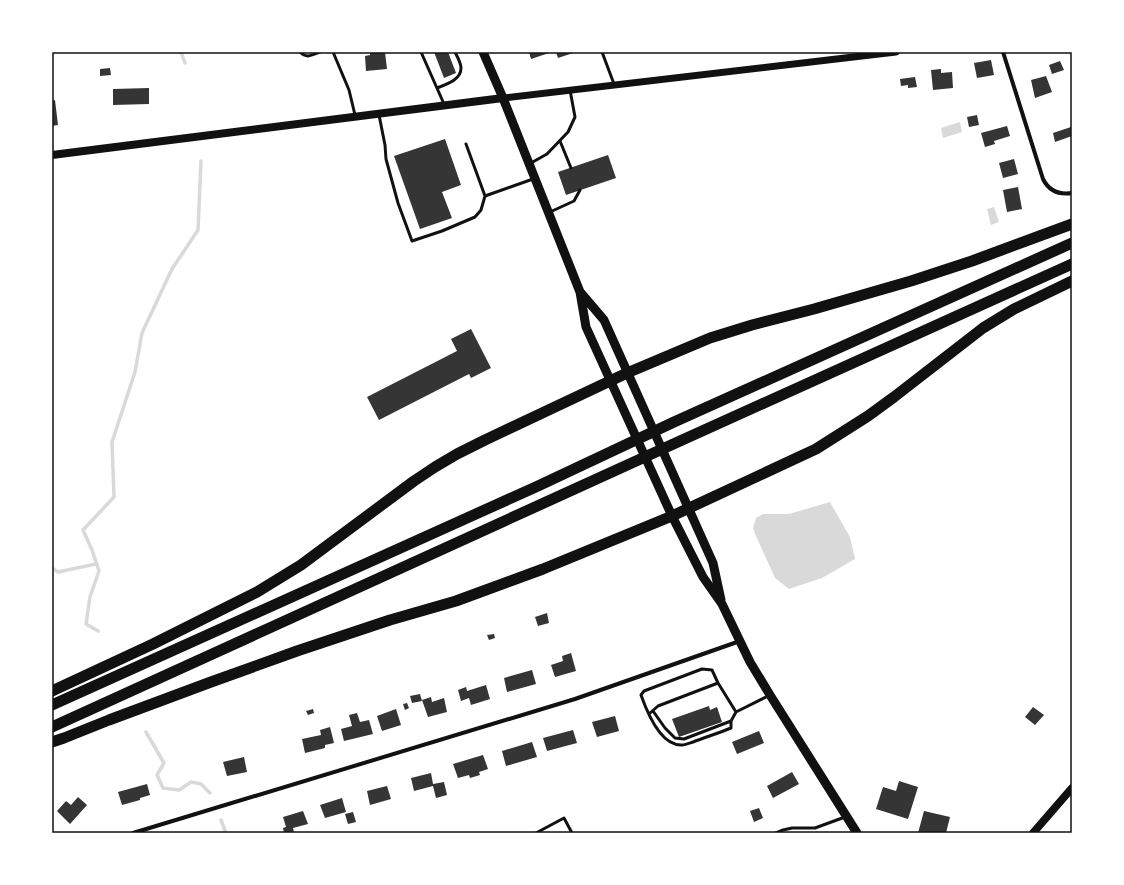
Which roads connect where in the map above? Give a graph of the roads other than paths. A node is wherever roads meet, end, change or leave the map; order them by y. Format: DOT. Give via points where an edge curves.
graph roads {
  1 [pos="300,52"];
  2 [pos="320,52"];
  3 [pos="333,52"];
  4 [pos="421,52"];
  5 [pos="455,52"];
  6 [pos="482,52"];
  7 [pos="602,52"];
  8 [pos="896,52"];
  9 [pos="1003,52"];
  10 [pos="615,85"];
  11 [pos="437,88"];
  12 [pos="570,90"];
  13 [pos="503,98"];
  14 [pos="445,105"];
  15 [pos="378,114"];
  16 [pos="355,117"];
  17 [pos="560,141"];
  18 [pos="466,144"];
  19 [pos="52,155"];
  20 [pos="529,164"];
  21 [pos="571,168"];
  22 [pos="535,178"];
  23 [pos="580,190"];
  24 [pos="1072,193"];
  25 [pos="485,196"];
  26 [pos="548,213"];
  27 [pos="1072,224"];
  28 [pos="1072,243"];
  29 [pos="1072,264"];
  30 [pos="1072,281"];
  31 [pos="580,292"];
  32 [pos="627,373"];
  33 [pos="611,382"];
  34 [pos="688,508"];
  35 [pos="672,516"];
  36 [pos="722,604"];
  37 [pos="740,641"];
  38 [pos="718,683"];
  39 [pos="52,691"];
  40 [pos="770,695"];
  41 [pos="52,705"];
  42 [pos="653,711"];
  43 [pos="736,712"];
  44 [pos="649,714"];
  45 [pos="731,721"];
  46 [pos="52,727"];
  47 [pos="52,742"];
  48 [pos="1072,788"];
  49 [pos="847,817"];
  50 [pos="133,833"];
  51 [pos="536,833"];
  52 [pos="572,833"];
  53 [pos="776,833"];
  54 [pos="857,833"];
  55 [pos="1033,833"];
  1 -- 2 [label="lane" via="308,57"];
  3 -- 16 [label="lane" via="349,90"];
  4 -- 11 [label="lane"];
  5 -- 11 [label="lane" via="461,67 459,76 451,83"];
  6 -- 13 [label="main road"];
  7 -- 10 [label="lane"];
  8 -- 10 [label="street"];
  9 -- 24 [label="street" via="1042,179 1049,188 1058,193"];
  10 -- 12 [label="street"];
  11 -- 14 [label="lane"];
  12 -- 13 [label="street"];
  12 -- 17 [label="lane" via="575,117 568,132"];
  13 -- 14 [label="main road"];
  13 -- 20 [label="main road"];
  14 -- 15 [label="main road"];
  15 -- 16 [label="main road"];
  15 -- 25 [label="lane" via="386,159 412,241 475,217 481,210"];
  16 -- 19 [label="main road"];
  17 -- 20 [label="lane" via="547,154"];
  17 -- 21 [label="lane"];
  18 -- 25 [label="lane"];
  20 -- 22 [label="main road"];
  22 -- 25 [label="lane"];
  22 -- 26 [label="main road"];
  23 -- 26 [label="lane" via="574,201"];
  26 -- 31 [label="main road"];
  27 -- 32 [label="highway" via="911,281 752,324 710,338"];
  28 -- 41 [label="highway"];
  29 -- 46 [label="highway"];
  30 -- 34 [label="highway" via="1014,309 982,328 868,416 816,449"];
  31 -- 32 [label="main road" via="604,320"];
  31 -- 33 [label="main road" via="586,327"];
  32 -- 33 [label="highway"];
  32 -- 34 [label="main road"];
  33 -- 35 [label="main road"];
  33 -- 39 [label="highway" via="485,440 435,467 301,565 257,592"];
  34 -- 35 [label="highway"];
  34 -- 36 [label="main road" via="713,563"];
  35 -- 36 [label="main road" via="703,577"];
  35 -- 47 [label="highway" via="543,569 456,601 290,653"];
  36 -- 37 [label="main road"];
  37 -- 40 [label="main road"];
  37 -- 50 [label="street" via="575,699"];
  38 -- 42 [label="lane" via="658,706"];
  38 -- 43 [label="lane"];
  38 -- 44 [label="lane" via="712,670 702,669 644,691 641,696"];
  40 -- 43 [label="lane"];
  40 -- 49 [label="main road"];
  42 -- 44 [label="lane"];
  42 -- 45 [label="lane" via="675,738 684,739"];
  43 -- 45 [label="lane"];
  44 -- 45 [label="lane" via="665,738 672,744 682,745 731,728"];
  48 -- 55 [label="main road"];
  49 -- 53 [label="lane" via="815,828 792,828"];
  49 -- 54 [label="main road"];
  51 -- 52 [label="lane" via="564,818"];
}
